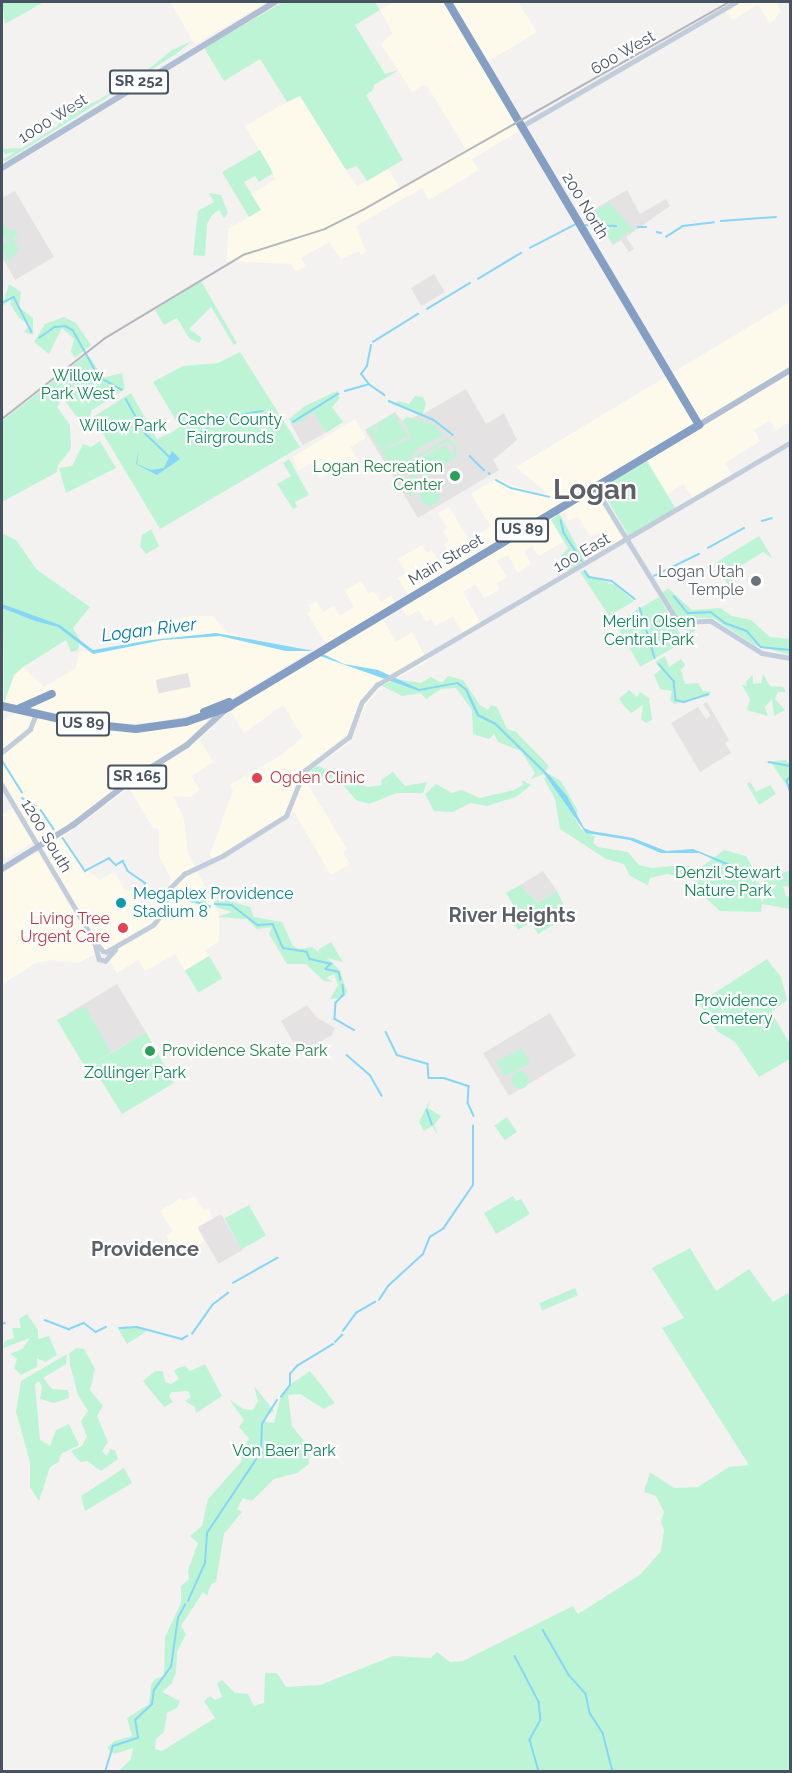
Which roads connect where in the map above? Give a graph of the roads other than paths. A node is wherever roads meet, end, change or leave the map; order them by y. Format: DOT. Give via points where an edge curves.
graph roads {
  1 [pos="275,2"];
  2 [pos="448,2"];
  3 [pos="736,2"];
  4 [pos="522,126"];
  5 [pos="2,167"];
  6 [pos="790,370"];
  7 [pos="699,425"];
  8 [pos="790,443"];
  9 [pos="596,487"];
  10 [pos="628,540"];
  11 [pos="790,658"];
  12 [pos="270,681"];
  13 [pos="52,694"];
  14 [pos="234,701"];
  15 [pos="2,706"];
  16 [pos="15,709"];
  17 [pos="225,709"];
  18 [pos="36,714"];
  19 [pos="203,717"];
  20 [pos="209,726"];
  21 [pos="130,727"];
  22 [pos="2,752"];
  23 [pos="2,785"];
  24 [pos="38,847"];
  25 [pos="2,869"];
  26 [pos="104,954"];
  1 -- 5 [label="main road, 1000 West / SR 252"];
  2 -- 4 [label="highway, 200 North"];
  3 -- 4 [label="main road, 600 West"];
  4 -- 7 [label="highway, 200 North"];
  6 -- 7 [label="main road, Main Street / US 89"];
  7 -- 9 [label="highway, Main Street / US 89"];
  8 -- 10 [label="main road, 100 East"];
  9 -- 10 [label="main road"];
  9 -- 12 [label="highway, Main Street / US 89"];
  10 -- 11 [label="main road" via="678,622 711,621 762,653"];
  10 -- 26 [label="main road, 100 East" via="384,681 362,702 349,737 304,771 286,816 225,855 179,877 153,925"];
  12 -- 14 [label="highway, Main Street / US 89"];
  12 -- 17 [label="highway, Main Street / US 89"];
  13 -- 16 [label="highway"];
  14 -- 17 [label="highway, Main Street / US 89"];
  14 -- 21 [label="highway, US 89" via="186,718"];
  15 -- 16 [label="highway, US 89"];
  16 -- 18 [label="highway, US 89"];
  17 -- 19 [label="highway, US 89"];
  17 -- 20 [label="main road, Main Street / SR 165"];
  18 -- 21 [label="highway, US 89" via="94,726"];
  18 -- 22 [label="main road" via="27,733"];
  19 -- 20 [label="highway"];
  19 -- 21 [label="highway, US 89" via="168,726"];
  20 -- 24 [label="main road, Main Street / SR 165" via="178,752"];
  23 -- 24 [label="main road, 1200 South"];
  24 -- 25 [label="main road, Main Street / SR 165"];
  24 -- 26 [label="main road, 1200 South"];
}
